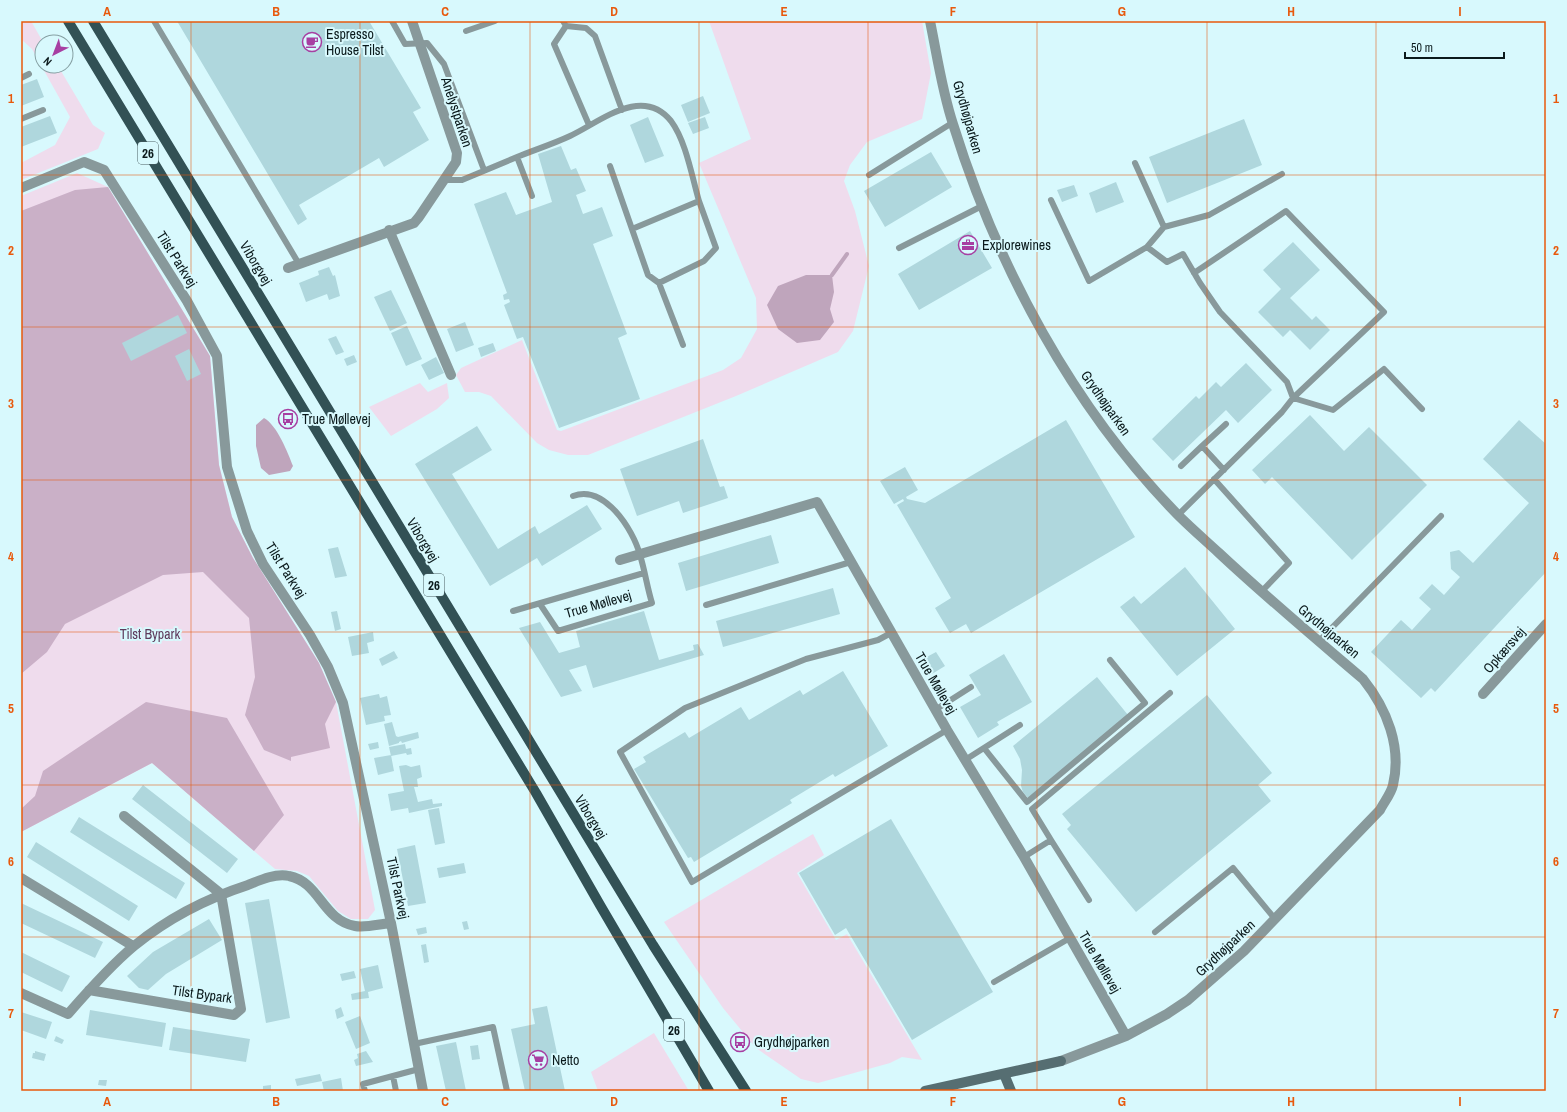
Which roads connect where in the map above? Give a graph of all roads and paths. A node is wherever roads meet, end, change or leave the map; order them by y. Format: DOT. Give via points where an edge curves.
graph roads {
  1 [pos="68,21"];
  2 [pos="93,21"];
  3 [pos="154,21"];
  4 [pos="392,21"];
  5 [pos="412,21"];
  6 [pos="495,21"];
  7 [pos="930,21"];
  8 [pos="564,23"];
  9 [pos="466,31"];
  10 [pos="419,43"];
  11 [pos="30,74"];
  12 [pos="21,78"];
  13 [pos="44,110"];
  14 [pos="622,110"];
  15 [pos="21,119"];
  16 [pos="952,123"];
  17 [pos="589,125"];
  18 [pos="516,157"];
  19 [pos="1135,163"];
  20 [pos="610,166"];
  21 [pos="484,170"];
  22 [pos="1282,174"];
  23 [pos="869,175"];
  24 [pos="445,180"];
  25 [pos="21,188"];
  26 [pos="532,196"];
  27 [pos="1051,200"];
  28 [pos="699,201"];
  29 [pos="982,206"];
  30 [pos="1164,227"];
  31 [pos="632,228"];
  32 [pos="389,230"];
  33 [pos="1147,247"];
  34 [pos="899,248"];
  35 [pos="299,264"];
  36 [pos="288,268"];
  37 [pos="1194,273"];
  38 [pos="659,283"];
  39 [pos="683,345"];
  40 [pos="451,375"];
  41 [pos="1293,398"];
  42 [pos="1422,409"];
  43 [pos="1226,424"];
  44 [pos="1202,446"];
  45 [pos="1181,466"];
  46 [pos="1224,470"];
  47 [pos="1214,480"];
  48 [pos="572,496"];
  49 [pos="1178,515"];
  50 [pos="1442,516"];
  51 [pos="640,554"];
  52 [pos="620,560"];
  53 [pos="851,562"];
  54 [pos="644,573"];
  55 [pos="1261,592"];
  56 [pos="540,604"];
  57 [pos="706,605"];
  58 [pos="513,611"];
  59 [pos="1546,624"];
  60 [pos="891,633"];
  61 [pos="1319,641"];
  62 [pos="1110,660"];
  63 [pos="971,687"];
  64 [pos="1170,694"];
  65 [pos="1483,694"];
  66 [pos="935,710"];
  67 [pos="1020,725"];
  68 [pos="947,730"];
  69 [pos="984,748"];
  70 [pos="965,760"];
  71 [pos="124,816"];
  72 [pos="1051,840"];
  73 [pos="1024,857"];
  74 [pos="21,878"];
  75 [pos="221,894"];
  76 [pos="1089,900"];
  77 [pos="1275,919"];
  78 [pos="391,923"];
  79 [pos="1155,932"];
  80 [pos="1070,938"];
  81 [pos="133,946"];
  82 [pos="994,982"];
  83 [pos="89,990"];
  84 [pos="21,992"];
  85 [pos="1126,1036"];
  86 [pos="414,1044"];
  87 [pos="419,1069"];
  88 [pos="1004,1074"];
  89 [pos="393,1076"];
  90 [pos="365,1091"];
  91 [pos="396,1091"];
  92 [pos="423,1091"];
  93 [pos="507,1091"];
  94 [pos="709,1091"];
  95 [pos="746,1091"];
  96 [pos="925,1091"];
  97 [pos="1011,1091"];
  1 -- 94 [label="main road, 26" via="536,792"];
  2 -- 95 [label="main road, Viborgvej / 26" via="644,931"];
  3 -- 35 [label="lane"];
  4 -- 10 [label="lane" via="405,44"];
  5 -- 10 [label="street, Anelystparken"];
  6 -- 9 [label="lane"];
  7 -- 16 [label="street, Grydhøjparken"];
  8 -- 14 [label="lane" via="586,28 595,36"];
  8 -- 17 [label="lane" via="554,44"];
  10 -- 21 [label="lane" via="427,43 444,64"];
  10 -- 24 [label="street, Anelystparken" via="457,153 456,162"];
  11 -- 12 [label="lane"];
  13 -- 15 [label="lane"];
  14 -- 17 [label="lane"];
  14 -- 28 [label="lane" via="630,106 654,107 671,121 683,144"];
  16 -- 23 [label="lane"];
  16 -- 29 [label="street, Grydhøjparken"];
  17 -- 18 [label="lane" via="571,136"];
  18 -- 21 [label="lane"];
  18 -- 26 [label="lane"];
  19 -- 30 [label="lane"];
  20 -- 31 [label="lane"];
  21 -- 24 [label="lane" via="462,180"];
  22 -- 30 [label="lane" via="1209,215"];
  24 -- 32 [label="street, Anelystparken" via="414,223"];
  25 -- 78 [label="street, Tilst Parkvej" via="84,162 104,170 187,301 217,356 227,467 235,496 247,531 263,564 310,635 328,667 343,703"];
  27 -- 33 [label="lane" via="1089,281"];
  28 -- 31 [label="lane"];
  28 -- 38 [label="lane" via="716,248 704,261"];
  29 -- 34 [label="lane"];
  29 -- 49 [label="street, Grydhøjparken" via="1020,293 1075,385 1122,452"];
  30 -- 33 [label="lane"];
  31 -- 38 [label="lane" via="648,276"];
  32 -- 35 [label="street, Anelystparken"];
  32 -- 40 [label="street"];
  33 -- 37 [label="lane" via="1167,262 1183,254"];
  35 -- 36 [label="street, Anelystparken"];
  37 -- 41 [label="lane" via="1220,312 1286,382"];
  37 -- 41 [label="lane" via="1286,210 1384,312"];
  38 -- 39 [label="lane"];
  41 -- 42 [label="lane" via="1333,410 1384,369"];
  41 -- 46 [label="lane"];
  43 -- 44 [label="lane"];
  44 -- 45 [label="lane"];
  44 -- 46 [label="lane"];
  46 -- 47 [label="lane"];
  47 -- 49 [label="lane"];
  47 -- 55 [label="lane" via="1289,563"];
  48 -- 51 [label="lane, True Møllevej" via="586,493 604,500 621,518"];
  49 -- 55 [label="street, Grydhøjparken"];
  50 -- 61 [label="lane"];
  51 -- 52 [label="street, True Møllevej"];
  51 -- 53 [label="street, True Møllevej" via="817,502"];
  51 -- 54 [label="lane, True Møllevej"];
  53 -- 57 [label="lane"];
  53 -- 60 [label="street, True Møllevej"];
  54 -- 56 [label="lane"];
  54 -- 56 [label="lane, True Møllevej" via="652,603 558,631"];
  55 -- 61 [label="street, Grydhøjparken"];
  56 -- 58 [label="lane"];
  59 -- 65 [label="street, Opkærsvej"];
  60 -- 66 [label="street, True Møllevej"];
  60 -- 68 [label="lane" via="878,640 806,659 684,708 620,752 692,882"];
  61 -- 77 [label="street, Grydhøjparken" via="1363,679 1376,696 1391,728 1397,760 1394,780 1380,810"];
  62 -- 69 [label="lane" via="1145,703 1027,802"];
  63 -- 66 [label="lane"];
  64 -- 72 [label="lane" via="1032,809"];
  66 -- 68 [label="street, True Møllevej"];
  67 -- 69 [label="lane"];
  68 -- 70 [label="street, True Møllevej"];
  69 -- 70 [label="lane"];
  70 -- 73 [label="street, True Møllevej"];
  71 -- 75 [label="street"];
  72 -- 73 [label="lane"];
  72 -- 76 [label="lane"];
  73 -- 80 [label="street, True Møllevej"];
  74 -- 81 [label="street"];
  75 -- 78 [label="street" via="268,878 288,876 307,883 330,912 344,922 356,926"];
  75 -- 81 [label="street" via="171,921"];
  75 -- 83 [label="street, Tilst Bypark" via="241,1009 234,1015"];
  77 -- 79 [label="lane" via="1233,868"];
  77 -- 85 [label="street, Grydhøjparken" via="1244,951 1188,1000"];
  78 -- 86 [label="street, Tilst Parkvej"];
  80 -- 82 [label="lane"];
  80 -- 85 [label="street, True Møllevej"];
  81 -- 83 [label="street"];
  83 -- 84 [label="street" via="68,1014"];
  85 -- 88 [label="street, Grydhøjparken" via="1061,1061"];
  86 -- 87 [label="street, Tilst Parkvej"];
  86 -- 93 [label="lane" via="493,1027"];
  87 -- 89 [label="lane"];
  87 -- 92 [label="street, Tilst Parkvej"];
  88 -- 96 [label="street, Grydhøjparken"];
  88 -- 97 [label="street"];
  89 -- 90 [label="lane" via="363,1084"];
  89 -- 91 [label="lane"];
}
